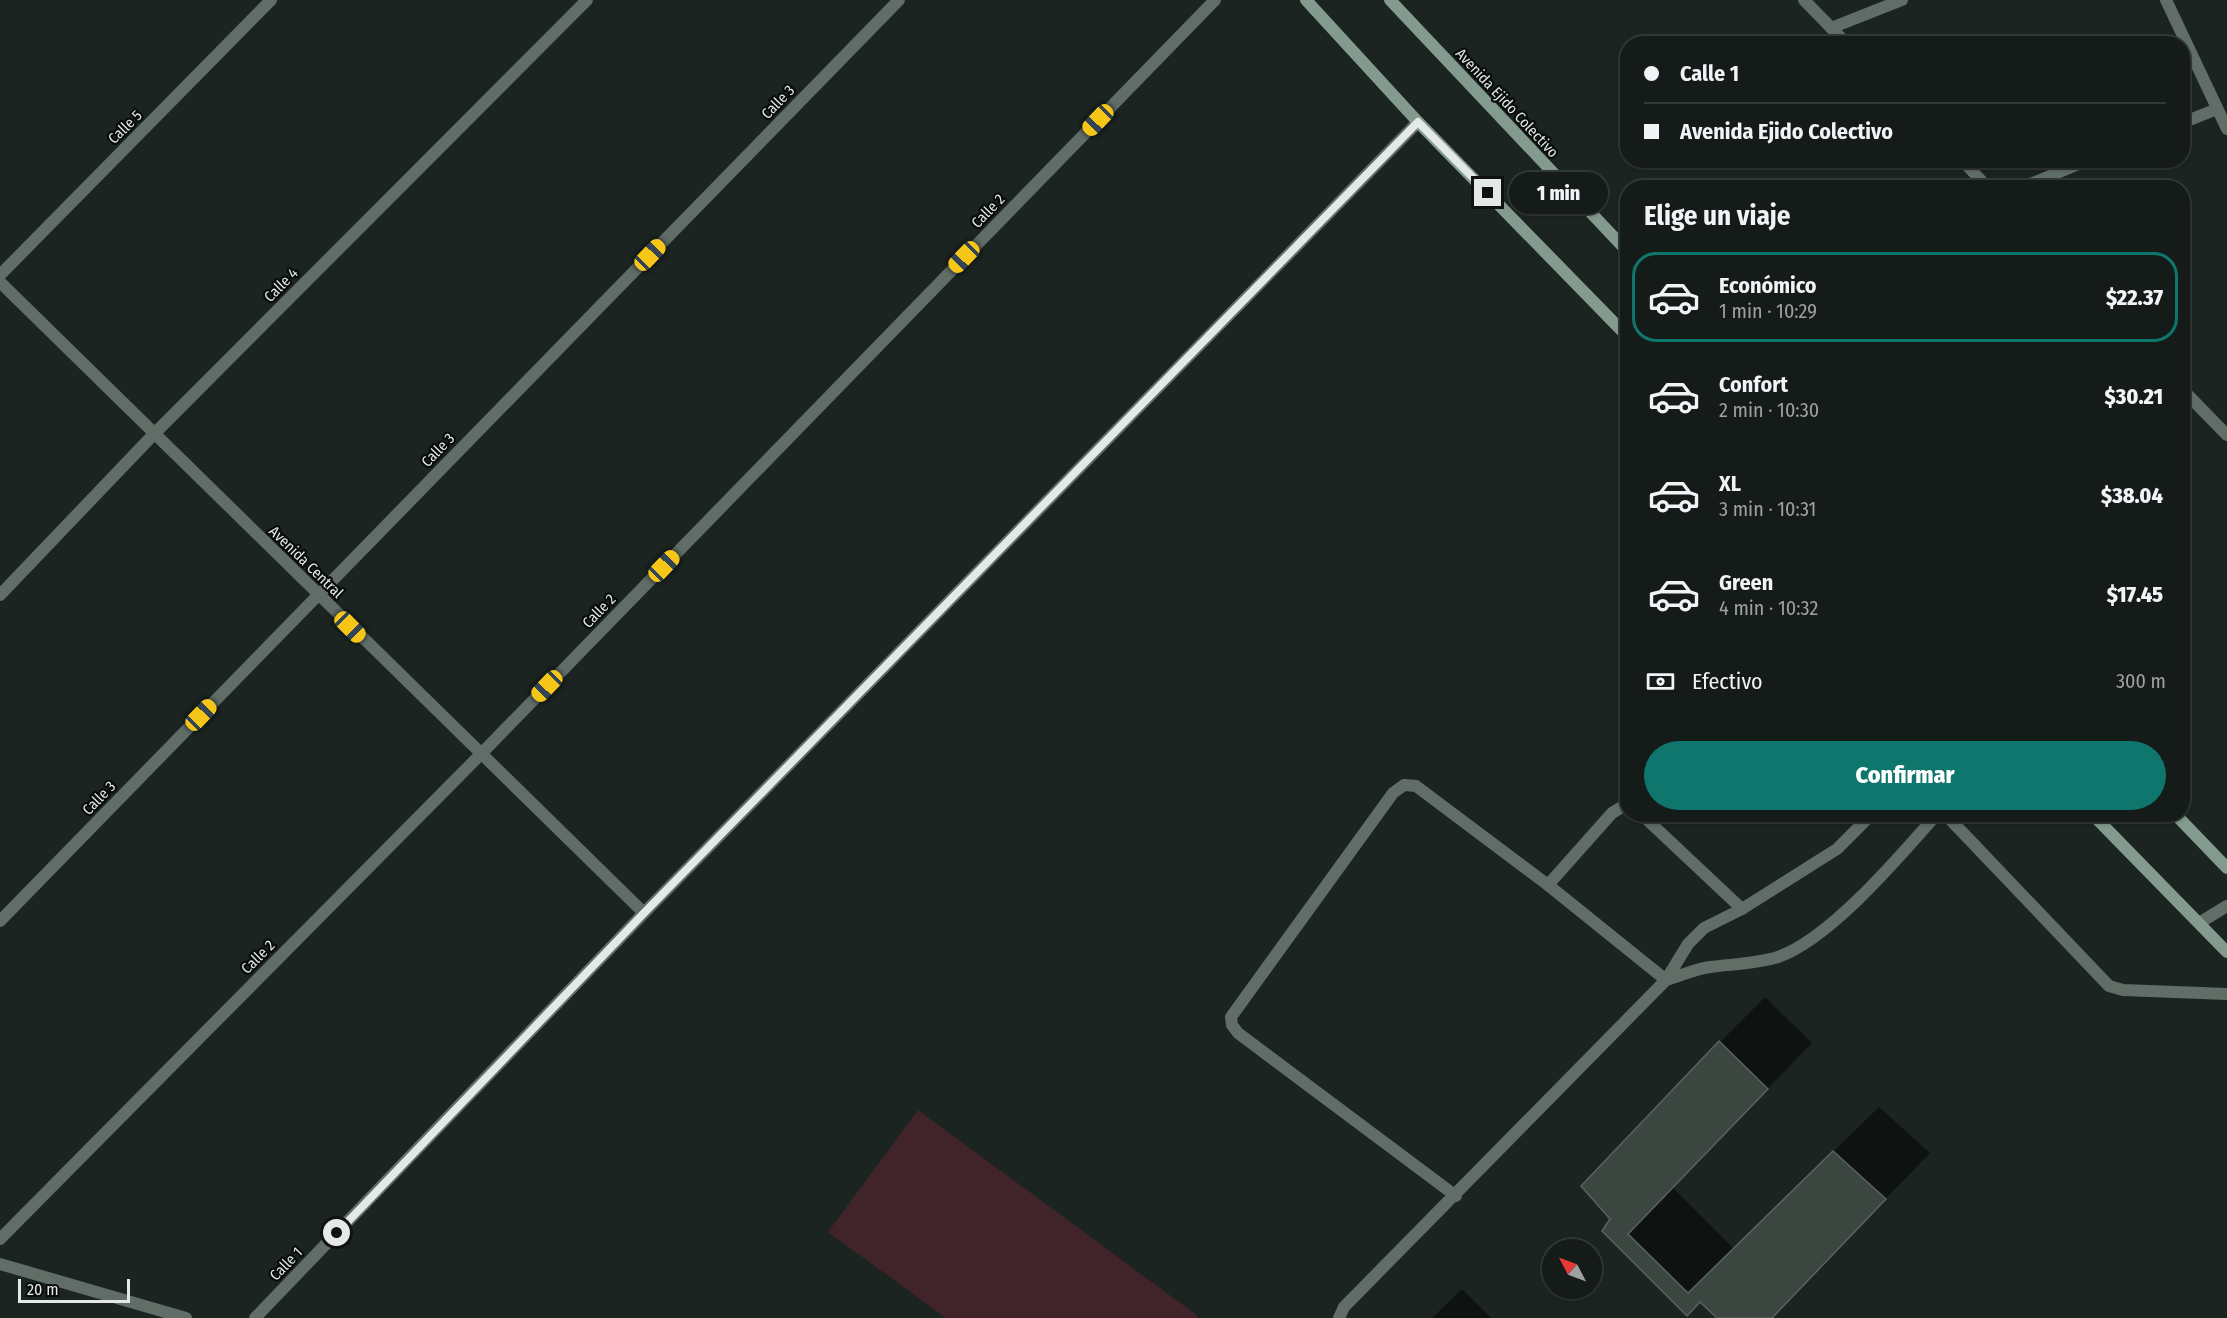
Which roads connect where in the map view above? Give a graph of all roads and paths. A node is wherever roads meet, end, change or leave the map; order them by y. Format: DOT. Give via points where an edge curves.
graph roads {
  1 [pos="271,0"];
  2 [pos="587,0"];
  3 [pos="899,0"];
  4 [pos="1215,0"];
  5 [pos="1306,0"];
  6 [pos="1390,0"];
  7 [pos="1804,0"];
  8 [pos="1902,0"];
  9 [pos="2166,0"];
  10 [pos="1831,28"];
  11 [pos="1839,36"];
  12 [pos="2183,36"];
  13 [pos="2190,51"];
  14 [pos="2217,109"];
  15 [pos="2190,120"];
  16 [pos="1418,122"];
  17 [pos="2227,129"];
  18 [pos="1969,168"];
  19 [pos="2069,168"];
  20 [pos="1981,180"];
  21 [pos="2040,180"];
  22 [pos="1620,244"];
  23 [pos="0,275"];
  24 [pos="0,282"];
  25 [pos="1620,329"];
  26 [pos="2190,397"];
  27 [pos="153,435"];
  28 [pos="2227,435"];
  29 [pos="0,595"];
  30 [pos="318,595"];
  31 [pos="480,754"];
  32 [pos="1620,808"];
  33 [pos="1650,822"];
  34 [pos="1864,822"];
  35 [pos="1929,822"];
  36 [pos="1953,822"];
  37 [pos="2100,822"];
  38 [pos="2183,822"];
  39 [pos="2227,868"];
  40 [pos="1548,885"];
  41 [pos="2227,906"];
  42 [pos="1742,909"];
  43 [pos="644,913"];
  44 [pos="0,921"];
  45 [pos="2199,923"];
  46 [pos="2227,952"];
  47 [pos="1666,980"];
  48 [pos="2227,994"];
  49 [pos="1456,1196"];
  50 [pos="0,1239"];
  51 [pos="0,1264"];
  52 [pos="186,1318"];
  53 [pos="255,1318"];
  54 [pos="1339,1318"];
  1 -- 23 [label="street, Calle 5"];
  2 -- 27 [label="street, Calle 4"];
  3 -- 30 [label="street, Calle 3"];
  4 -- 31 [label="street, Calle 2"];
  5 -- 16 [label="main road"];
  6 -- 22 [label="main road, Avenida Ejido Colectivo"];
  7 -- 10 [label="street"];
  8 -- 10 [label="street"];
  9 -- 12 [label="street"];
  10 -- 11 [label="street"];
  13 -- 14 [label="street"];
  14 -- 15 [label="street"];
  14 -- 17 [label="street"];
  16 -- 25 [label="main road"];
  16 -- 43 [label="street, Calle 1"];
  18 -- 20 [label="street"];
  19 -- 21 [label="street"];
  24 -- 27 [label="street, Avenida Central"];
  26 -- 28 [label="street"];
  27 -- 29 [label="street, Calle 4"];
  27 -- 30 [label="street, Avenida Central"];
  30 -- 31 [label="street, Avenida Central"];
  30 -- 44 [label="street, Calle 3"];
  31 -- 43 [label="street, Avenida Central"];
  31 -- 50 [label="street, Calle 2"];
  32 -- 40 [label="street"];
  33 -- 42 [label="street"];
  34 -- 42 [label="street" via="1838,849"];
  35 -- 47 [label="street" via="1891,866 1810,939 1779,956 1744,965 1708,967"];
  36 -- 48 [label="street" via="2109,986 2123,990"];
  37 -- 45 [label="main road"];
  38 -- 39 [label="main road"];
  40 -- 47 [label="street"];
  40 -- 49 [label="street" via="1416,786 1404,785 1393,793 1231,1017 1238,1033"];
  41 -- 45 [label="street"];
  42 -- 47 [label="street" via="1704,928 1688,944"];
  43 -- 53 [label="street, Calle 1"];
  45 -- 46 [label="main road"];
  47 -- 49 [label="street"];
  49 -- 54 [label="street" via="1344,1307"];
  51 -- 52 [label="street"];
}
